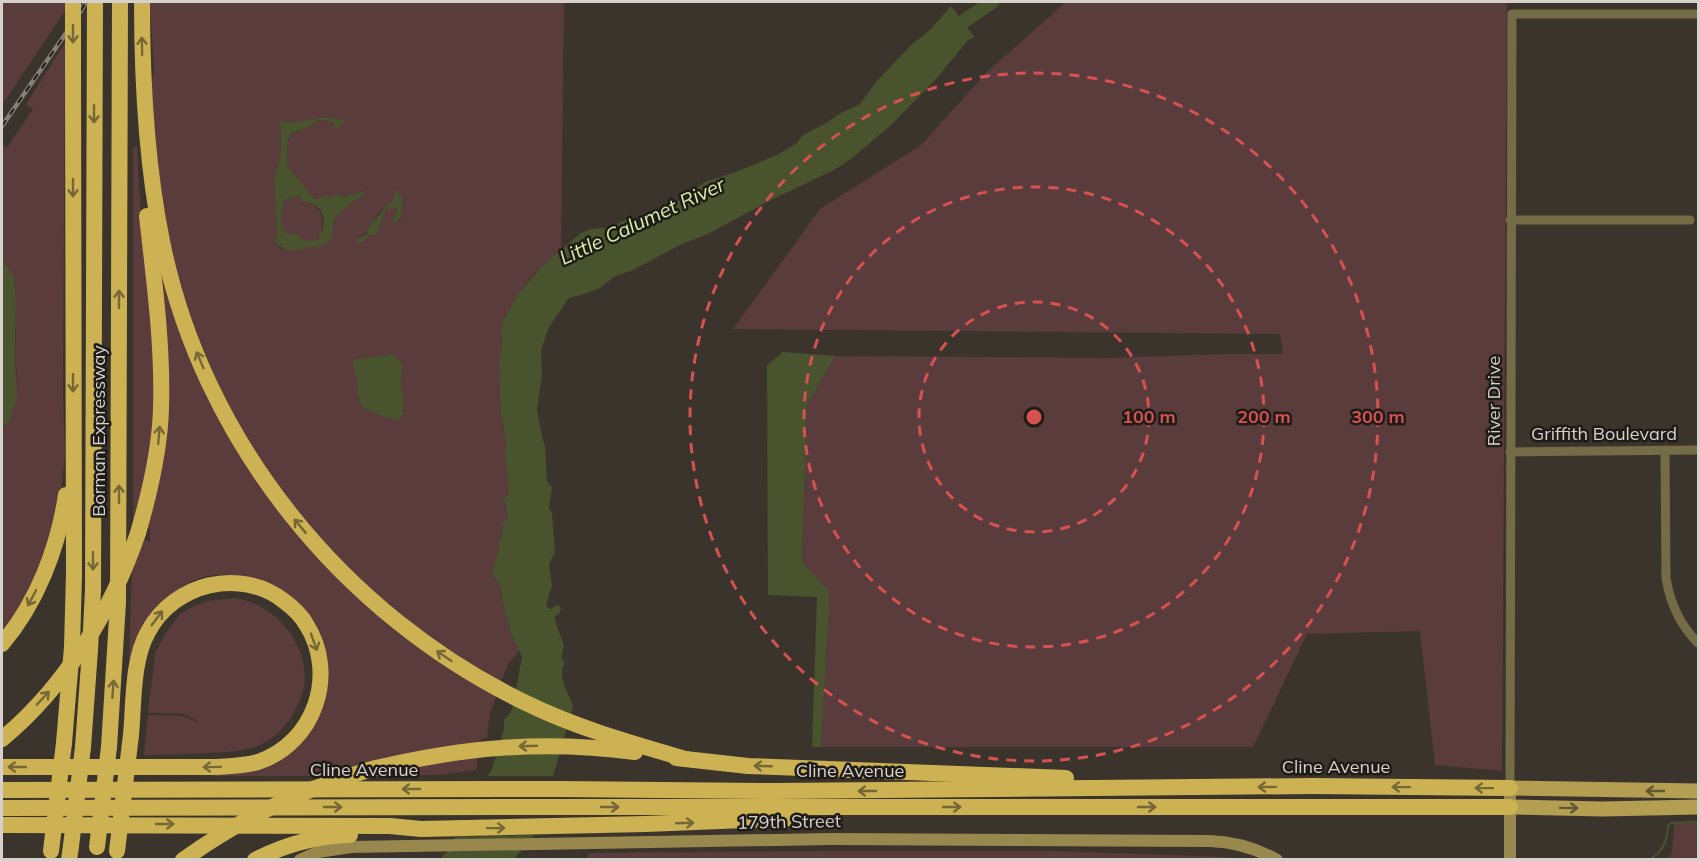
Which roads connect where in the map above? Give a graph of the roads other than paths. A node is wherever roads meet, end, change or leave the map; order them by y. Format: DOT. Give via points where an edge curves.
graph roads {
  1 [pos="73,2"];
  2 [pos="95,2"];
  3 [pos="120,2"];
  4 [pos="142,2"];
  5 [pos="1698,14"];
  6 [pos="143,85"];
  7 [pos="1510,220"];
  8 [pos="1690,220"];
  9 [pos="73,420"];
  10 [pos="1665,450"];
  11 [pos="1698,450"];
  12 [pos="1510,452"];
  13 [pos="1698,643"];
  14 [pos="2,644"];
  15 [pos="2,739"];
  16 [pos="686,759"];
  17 [pos="2,767"];
  18 [pos="1135,788"];
  19 [pos="1510,788"];
  20 [pos="2,790"];
  21 [pos="1698,791"];
  22 [pos="1510,807"];
  23 [pos="1698,807"];
  24 [pos="2,808"];
  25 [pos="918,808"];
  26 [pos="2,825"];
  27 [pos="421,829"];
  28 [pos="543,836"];
  29 [pos="70,853"];
  30 [pos="96,853"];
  31 [pos="50,855"];
  32 [pos="116,855"];
  33 [pos="183,860"];
  34 [pos="255,860"];
  35 [pos="300,860"];
  36 [pos="1277,860"];
  37 [pos="1510,860"];
  1 -- 9 [label="highway, one-way, bridge"];
  2 -- 29 [label="highway, Borman Expressway, one-way, bridge" via="93,590 83,747"];
  30 -- 3 [label="highway, Borman Expressway, one-way, bridge" via="110,747 118,602"];
  6 -- 4 [label="highway, one-way"];
  5 -- 7 [label="street, River Drive" via="1512,14"];
  15 -- 6 [label="highway, one-way, bridge" via="54,686 83,646 133,549 148,497 161,408 159,333 143,162"];
  16 -- 6 [label="highway, one-way" via="589,730 494,686 422,641 389,615 323,554 287,511 235,432 207,376 175,293 162,242"];
  7 -- 8 [label="street"];
  7 -- 12 [label="street, River Drive"];
  9 -- 14 [label="highway, one-way" via="68,486 55,545 28,605"];
  9 -- 31 [label="highway, bridge" via="72,647"];
  10 -- 11 [label="street, Griffith Boulevard"];
  10 -- 12 [label="street, Griffith Boulevard"];
  10 -- 13 [label="street" via="1668,592 1677,614"];
  12 -- 19 [label="street, River Drive"];
  18 -- 16 [label="highway, one-way" via="1089,779 748,766"];
  16 -- 33 [label="highway, one-way, bridge" via="585,747 534,746 440,754 376,768 316,788 228,830"];
  32 -- 17 [label="highway, one-way, bridge" via="131,735 138,661 154,621 175,600 216,583 248,584 277,596 306,623 315,641 321,676 311,717 301,732 275,754 242,766 217,767"];
  19 -- 18 [label="highway, Cline Avenue, one-way"];
  18 -- 20 [label="highway, Cline Avenue, one-way"];
  21 -- 19 [label="main road, Cline Avenue, one-way"];
  19 -- 22 [label="street"];
  22 -- 23 [label="main road, Cline Avenue, one-way"];
  25 -- 22 [label="highway, Cline Avenue, one-way"];
  22 -- 37 [label="street"];
  24 -- 25 [label="highway, Cline Avenue, one-way"];
  28 -- 25 [label="highway, one-way"];
  26 -- 27 [label="highway, one-way"];
  27 -- 28 [label="highway, one-way"];
  27 -- 34 [label="highway" via="308,841"];
  28 -- 35 [label="street, 179th Street" via="436,846 351,847 318,852"];
  28 -- 36 [label="street, 179th Street" via="1210,841 1248,847"];
}
